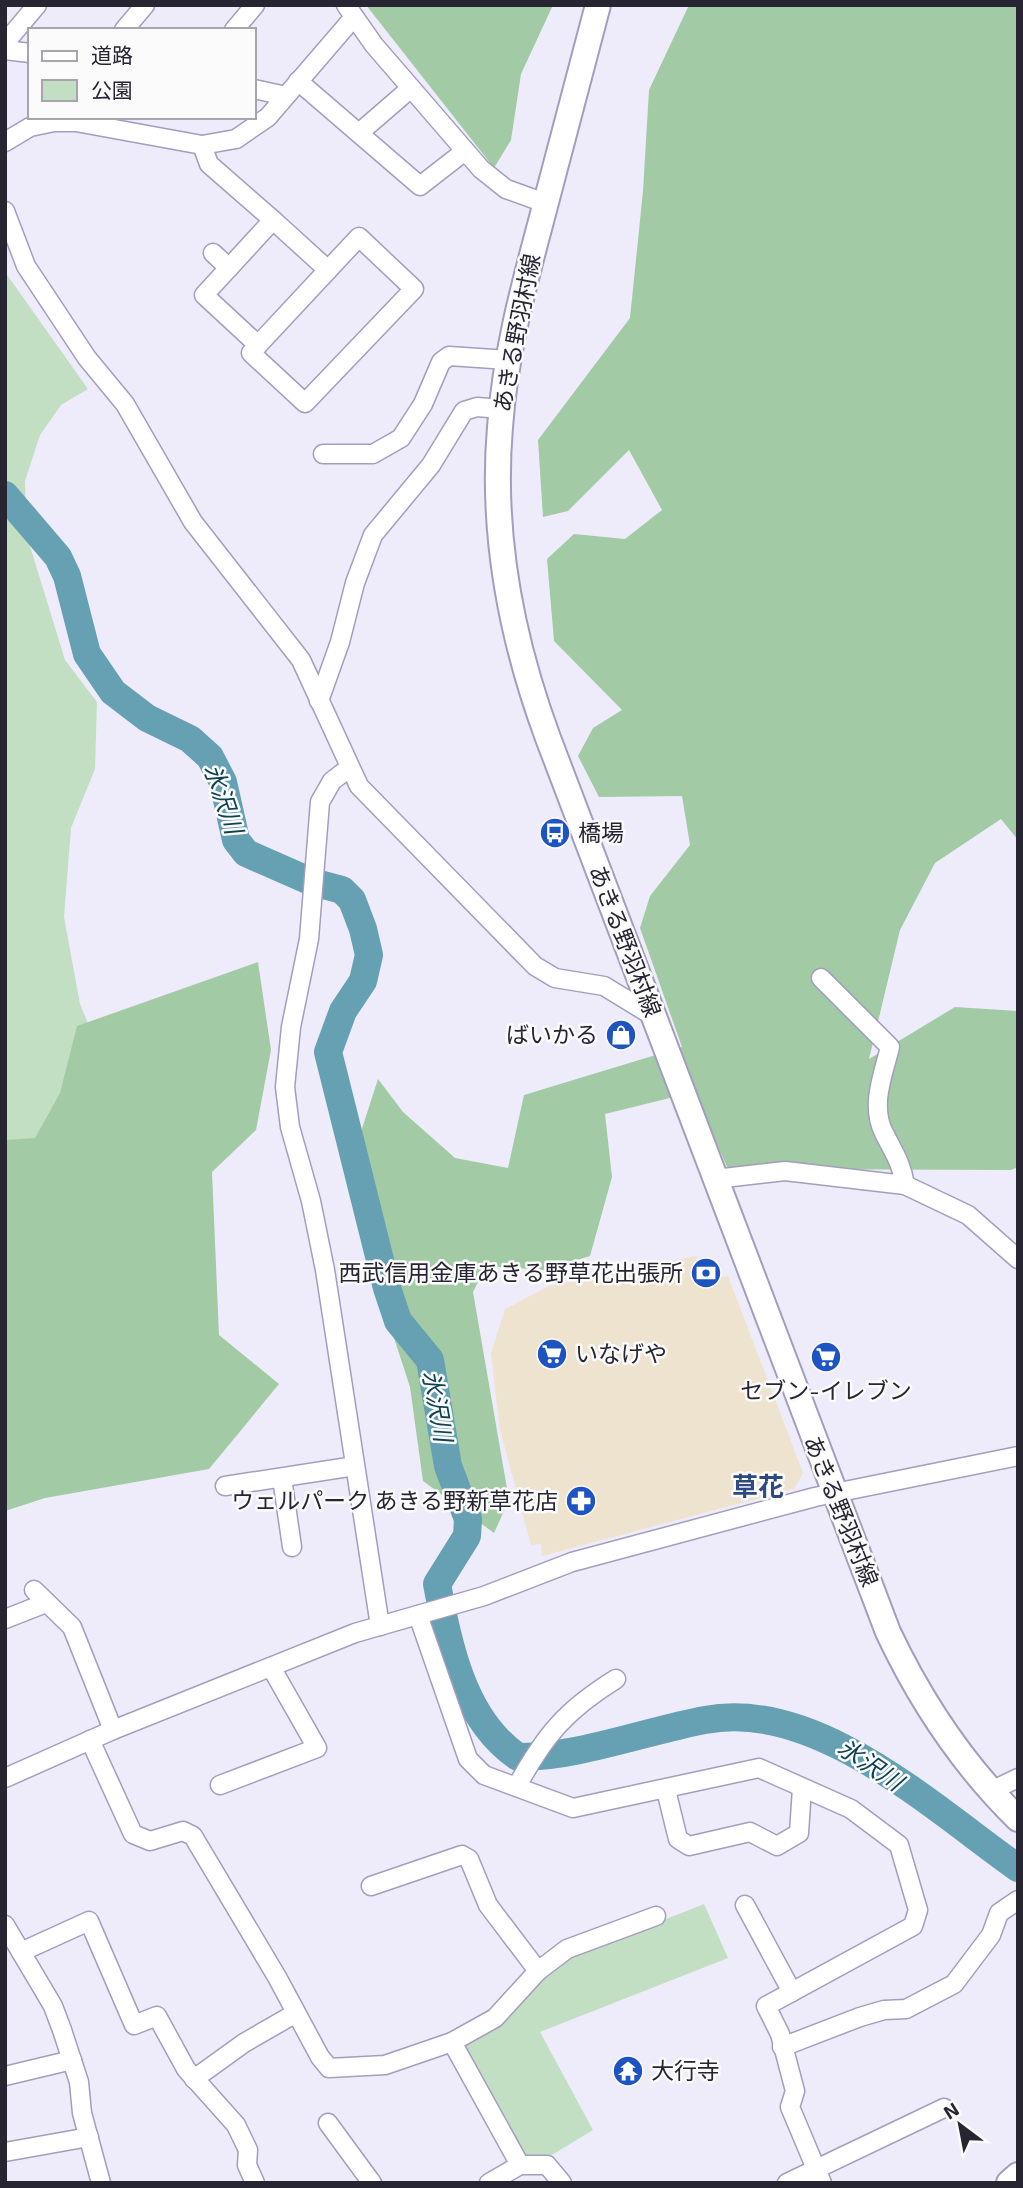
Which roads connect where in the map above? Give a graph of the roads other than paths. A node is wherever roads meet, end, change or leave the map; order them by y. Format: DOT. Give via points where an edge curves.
graph roads {
  1 [pos="37,5"];
  2 [pos="145,5"];
  3 [pos="255,5"];
  4 [pos="598,5"];
  5 [pos="350,11"];
  6 [pos="126,28"];
  7 [pos="236,28"];
  8 [pos="5,43"];
  9 [pos="5,50"];
  10 [pos="28,53"];
  11 [pos="411,88"];
  12 [pos="256,89"];
  13 [pos="292,89"];
  14 [pos="359,133"];
  15 [pos="5,142"];
  16 [pos="202,145"];
  17 [pos="465,151"];
  18 [pos="545,203"];
  19 [pos="5,211"];
  20 [pos="273,220"];
  21 [pos="213,253"];
  22 [pos="229,268"];
  23 [pos="328,270"];
  24 [pos="258,345"];
  25 [pos="508,360"];
  26 [pos="502,409"];
  27 [pos="323,454"];
  28 [pos="320,701"];
  29 [pos="349,768"];
  30 [pos="821,978"];
  31 [pos="653,1016"];
  32 [pos="715,1179"];
  33 [pos="905,1185"];
  34 [pos="1018,1259"];
  35 [pos="1018,1455"];
  36 [pos="355,1466"];
  37 [pos="282,1478"];
  38 [pos="225,1486"];
  39 [pos="834,1493"];
  40 [pos="292,1547"];
  41 [pos="423,1613"];
  42 [pos="5,1619"];
  43 [pos="380,1626"];
  44 [pos="271,1667"];
  45 [pos="616,1679"];
  46 [pos="113,1730"];
  47 [pos="90,1740"];
  48 [pos="5,1778"];
  49 [pos="1018,1778"];
  50 [pos="220,1786"];
  51 [pos="517,1786"];
  52 [pos="802,1788"];
  53 [pos="666,1790"];
  54 [pos="991,1791"];
  55 [pos="1018,1819"];
  56 [pos="371,1886"];
  57 [pos="1018,1900"];
  58 [pos="745,1905"];
  59 [pos="656,1916"];
  60 [pos="5,1924"];
  61 [pos="14,1947"];
  62 [pos="538,1971"];
  63 [pos="792,1992"];
  64 [pos="296,2013"];
  65 [pos="452,2042"];
  66 [pos="782,2047"];
  67 [pos="72,2060"];
  68 [pos="5,2076"];
  69 [pos="194,2079"];
  70 [pos="944,2108"];
  71 [pos="328,2123"];
  72 [pos="89,2137"];
  73 [pos="5,2152"];
  74 [pos="520,2165"];
  75 [pos="819,2175"];
  76 [pos="1018,2175"];
  77 [pos="101,2183"];
  78 [pos="256,2183"];
  79 [pos="372,2183"];
  80 [pos="489,2183"];
  81 [pos="562,2183"];
  82 [pos="787,2183"];
  83 [pos="1009,2183"];
  1 -- 8 [label="street"];
  2 -- 6 [label="street"];
  3 -- 7 [label="street"];
  4 -- 18 [label="main road, あきる野羽村線"];
  5 -- 11 [label="street"];
  5 -- 13 [label="street"];
  9 -- 10 [label="street"];
  11 -- 14 [label="street"];
  11 -- 17 [label="street"];
  12 -- 13 [label="street"];
  13 -- 14 [label="street"];
  13 -- 16 [label="street" via="259,125 236,139"];
  14 -- 17 [label="street" via="421,186"];
  15 -- 16 [label="street" via="30,127 76,122"];
  16 -- 20 [label="street" via="209,164"];
  17 -- 18 [label="street" via="506,190"];
  18 -- 25 [label="main road, あきる野羽村線"];
  19 -- 28 [label="street" via="31,275 87,358 125,404 198,530 295,651"];
  20 -- 22 [label="street"];
  20 -- 23 [label="street"];
  21 -- 22 [label="street"];
  22 -- 24 [label="street" via="204,295"];
  23 -- 24 [label="street"];
  23 -- 24 [label="street" via="359,237 414,289 305,403 251,353"];
  25 -- 26 [label="main road, あきる野羽村線"];
  25 -- 27 [label="street" via="449,356 441,362 423,404 401,438 373,454"];
  26 -- 28 [label="street" via="464,411 431,466 373,535"];
  26 -- 31 [label="main road, あきる野羽村線" via="499,520 520,650 539,713"];
  28 -- 29 [label="street"];
  29 -- 31 [label="street" via="359,786 535,966 555,978 604,986"];
  29 -- 36 [label="street" via="331,781 320,802 309,939 291,1027 285,1087 290,1127 325,1270"];
  30 -- 33 [label="street" via="890,1047 877,1101 882,1131 898,1158"];
  31 -- 32 [label="main road, あきる野羽村線"];
  32 -- 33 [label="street" via="785,1171"];
  32 -- 39 [label="main road, あきる野羽村線"];
  33 -- 34 [label="street" via="968,1215"];
  35 -- 39 [label="street"];
  36 -- 37 [label="street"];
  36 -- 43 [label="street"];
  37 -- 38 [label="street"];
  37 -- 40 [label="street"];
  39 -- 41 [label="street" via="572,1562 516,1585"];
  39 -- 54 [label="main road, あきる野羽村線" via="904,1665 957,1751"];
  41 -- 43 [label="street"];
  41 -- 51 [label="street" via="468,1759 484,1774"];
  42 -- 46 [label="street" via="40,1596 72,1627"];
  43 -- 44 [label="street"];
  44 -- 46 [label="street"];
  44 -- 50 [label="street" via="317,1748"];
  45 -- 51 [label="street" via="585,1698 546,1737"];
  46 -- 47 [label="street"];
  47 -- 48 [label="street"];
  47 -- 64 [label="street" via="133,1835 150,1841 183,1830 193,1836"];
  49 -- 54 [label="street"];
  51 -- 53 [label="street" via="573,1808"];
  52 -- 53 [label="street" via="759,1769"];
  52 -- 53 [label="street" via="799,1833 777,1846 750,1832 689,1846 678,1839"];
  52 -- 63 [label="street" via="850,1809 898,1845 918,1910 913,1926"];
  54 -- 55 [label="main road, あきる野羽村線"];
  56 -- 62 [label="street" via="462,1855 469,1859 488,1905"];
  57 -- 66 [label="street" via="999,1913 990,1935 954,1984 906,2009 860,2017"];
  58 -- 63 [label="street"];
  59 -- 62 [label="street" via="568,1949"];
  60 -- 61 [label="street"];
  61 -- 67 [label="street" via="52,2006"];
  61 -- 69 [label="street" via="89,1921 134,2025 157,2016"];
  62 -- 65 [label="street" via="495,2018"];
  63 -- 66 [label="street" via="766,2006"];
  64 -- 65 [label="street" via="329,2068 385,2065"];
  64 -- 69 [label="street"];
  65 -- 74 [label="street"];
  66 -- 75 [label="street" via="795,2091 790,2107"];
  67 -- 68 [label="street"];
  67 -- 72 [label="street"];
  69 -- 78 [label="street" via="236,2125"];
  70 -- 75 [label="street"];
  71 -- 79 [label="street"];
  72 -- 73 [label="street"];
  72 -- 77 [label="street"];
  74 -- 80 [label="street"];
  74 -- 81 [label="street" via="547,2165"];
  75 -- 82 [label="street"];
  76 -- 83 [label="main road"];
}
